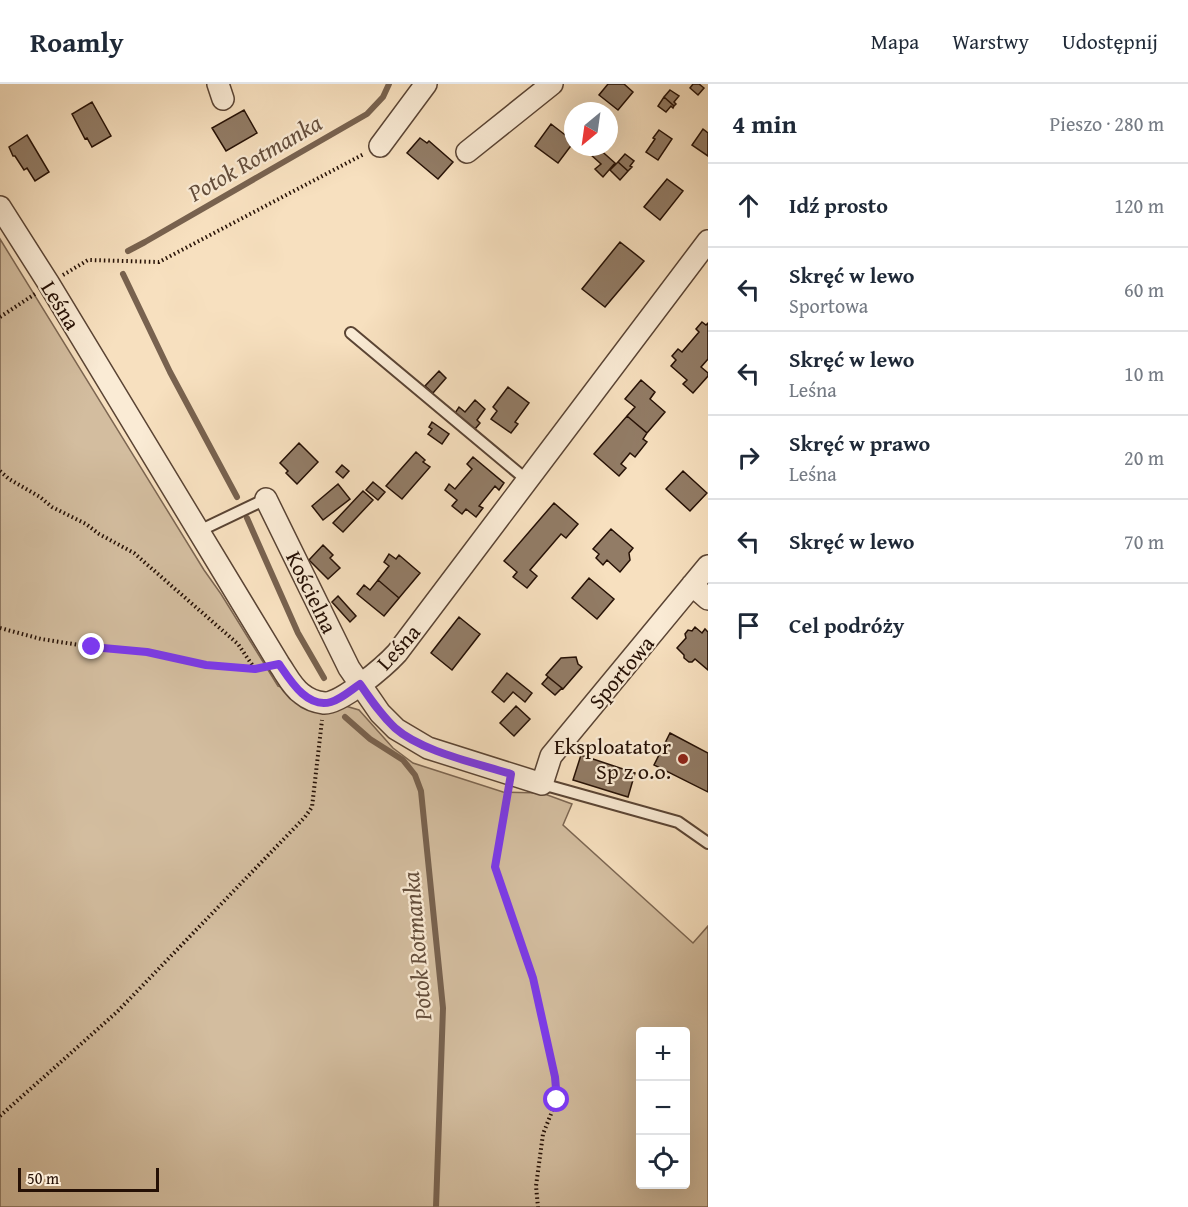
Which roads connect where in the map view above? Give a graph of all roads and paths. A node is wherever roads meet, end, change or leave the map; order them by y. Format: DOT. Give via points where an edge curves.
graph roads {
  1 [pos="426,84"];
  2 [pos="552,84"];
  3 [pos="380,146"];
  4 [pos="468,152"];
  5 [pos="0,207"];
  6 [pos="708,241"];
  7 [pos="49,284"];
  8 [pos="0,317"];
  9 [pos="351,333"];
  10 [pos="0,471"];
  11 [pos="528,481"];
  12 [pos="266,499"];
  13 [pos="200,531"];
  14 [pos="708,566"];
  15 [pos="700,592"];
  16 [pos="0,628"];
  17 [pos="279,664"];
  18 [pos="255,669"];
  19 [pos="360,684"];
  20 [pos="324,703"];
  21 [pos="511,774"];
  22 [pos="543,784"];
  23 [pos="708,843"];
  24 [pos="0,1116"];
  25 [pos="538,1207"];
  1 -- 3 [label="street"];
  2 -- 4 [label="street"];
  3 -- 7 [label="path" via="159,262 88,260"];
  5 -- 7 [label="street, Leśna"];
  6 -- 11 [label="street, Leśna"];
  7 -- 8 [label="path"];
  7 -- 13 [label="street, Leśna"];
  9 -- 11 [label="lane"];
  10 -- 18 [label="path" via="52,507 134,553 238,644"];
  11 -- 19 [label="street, Leśna" via="397,653"];
  12 -- 13 [label="lane"];
  12 -- 19 [label="street, Kościelna"];
  13 -- 17 [label="street, Leśna"];
  14 -- 15 [label="street, Sportowa"];
  15 -- 22 [label="street, Sportowa" via="551,756"];
  16 -- 18 [label="path" via="51,641"];
  17 -- 18 [label="path"];
  17 -- 20 [label="street, Leśna" via="302,694"];
  19 -- 20 [label="street, Leśna"];
  19 -- 21 [label="street" via="380,713 410,739"];
  20 -- 24 [label="path" via="312,807 305,818 117,1012"];
  21 -- 22 [label="street"];
  21 -- 25 [label="path" via="495,867 533,978 557,1100 543,1134 536,1186"];
  22 -- 23 [label="lane" via="678,822"];
}
